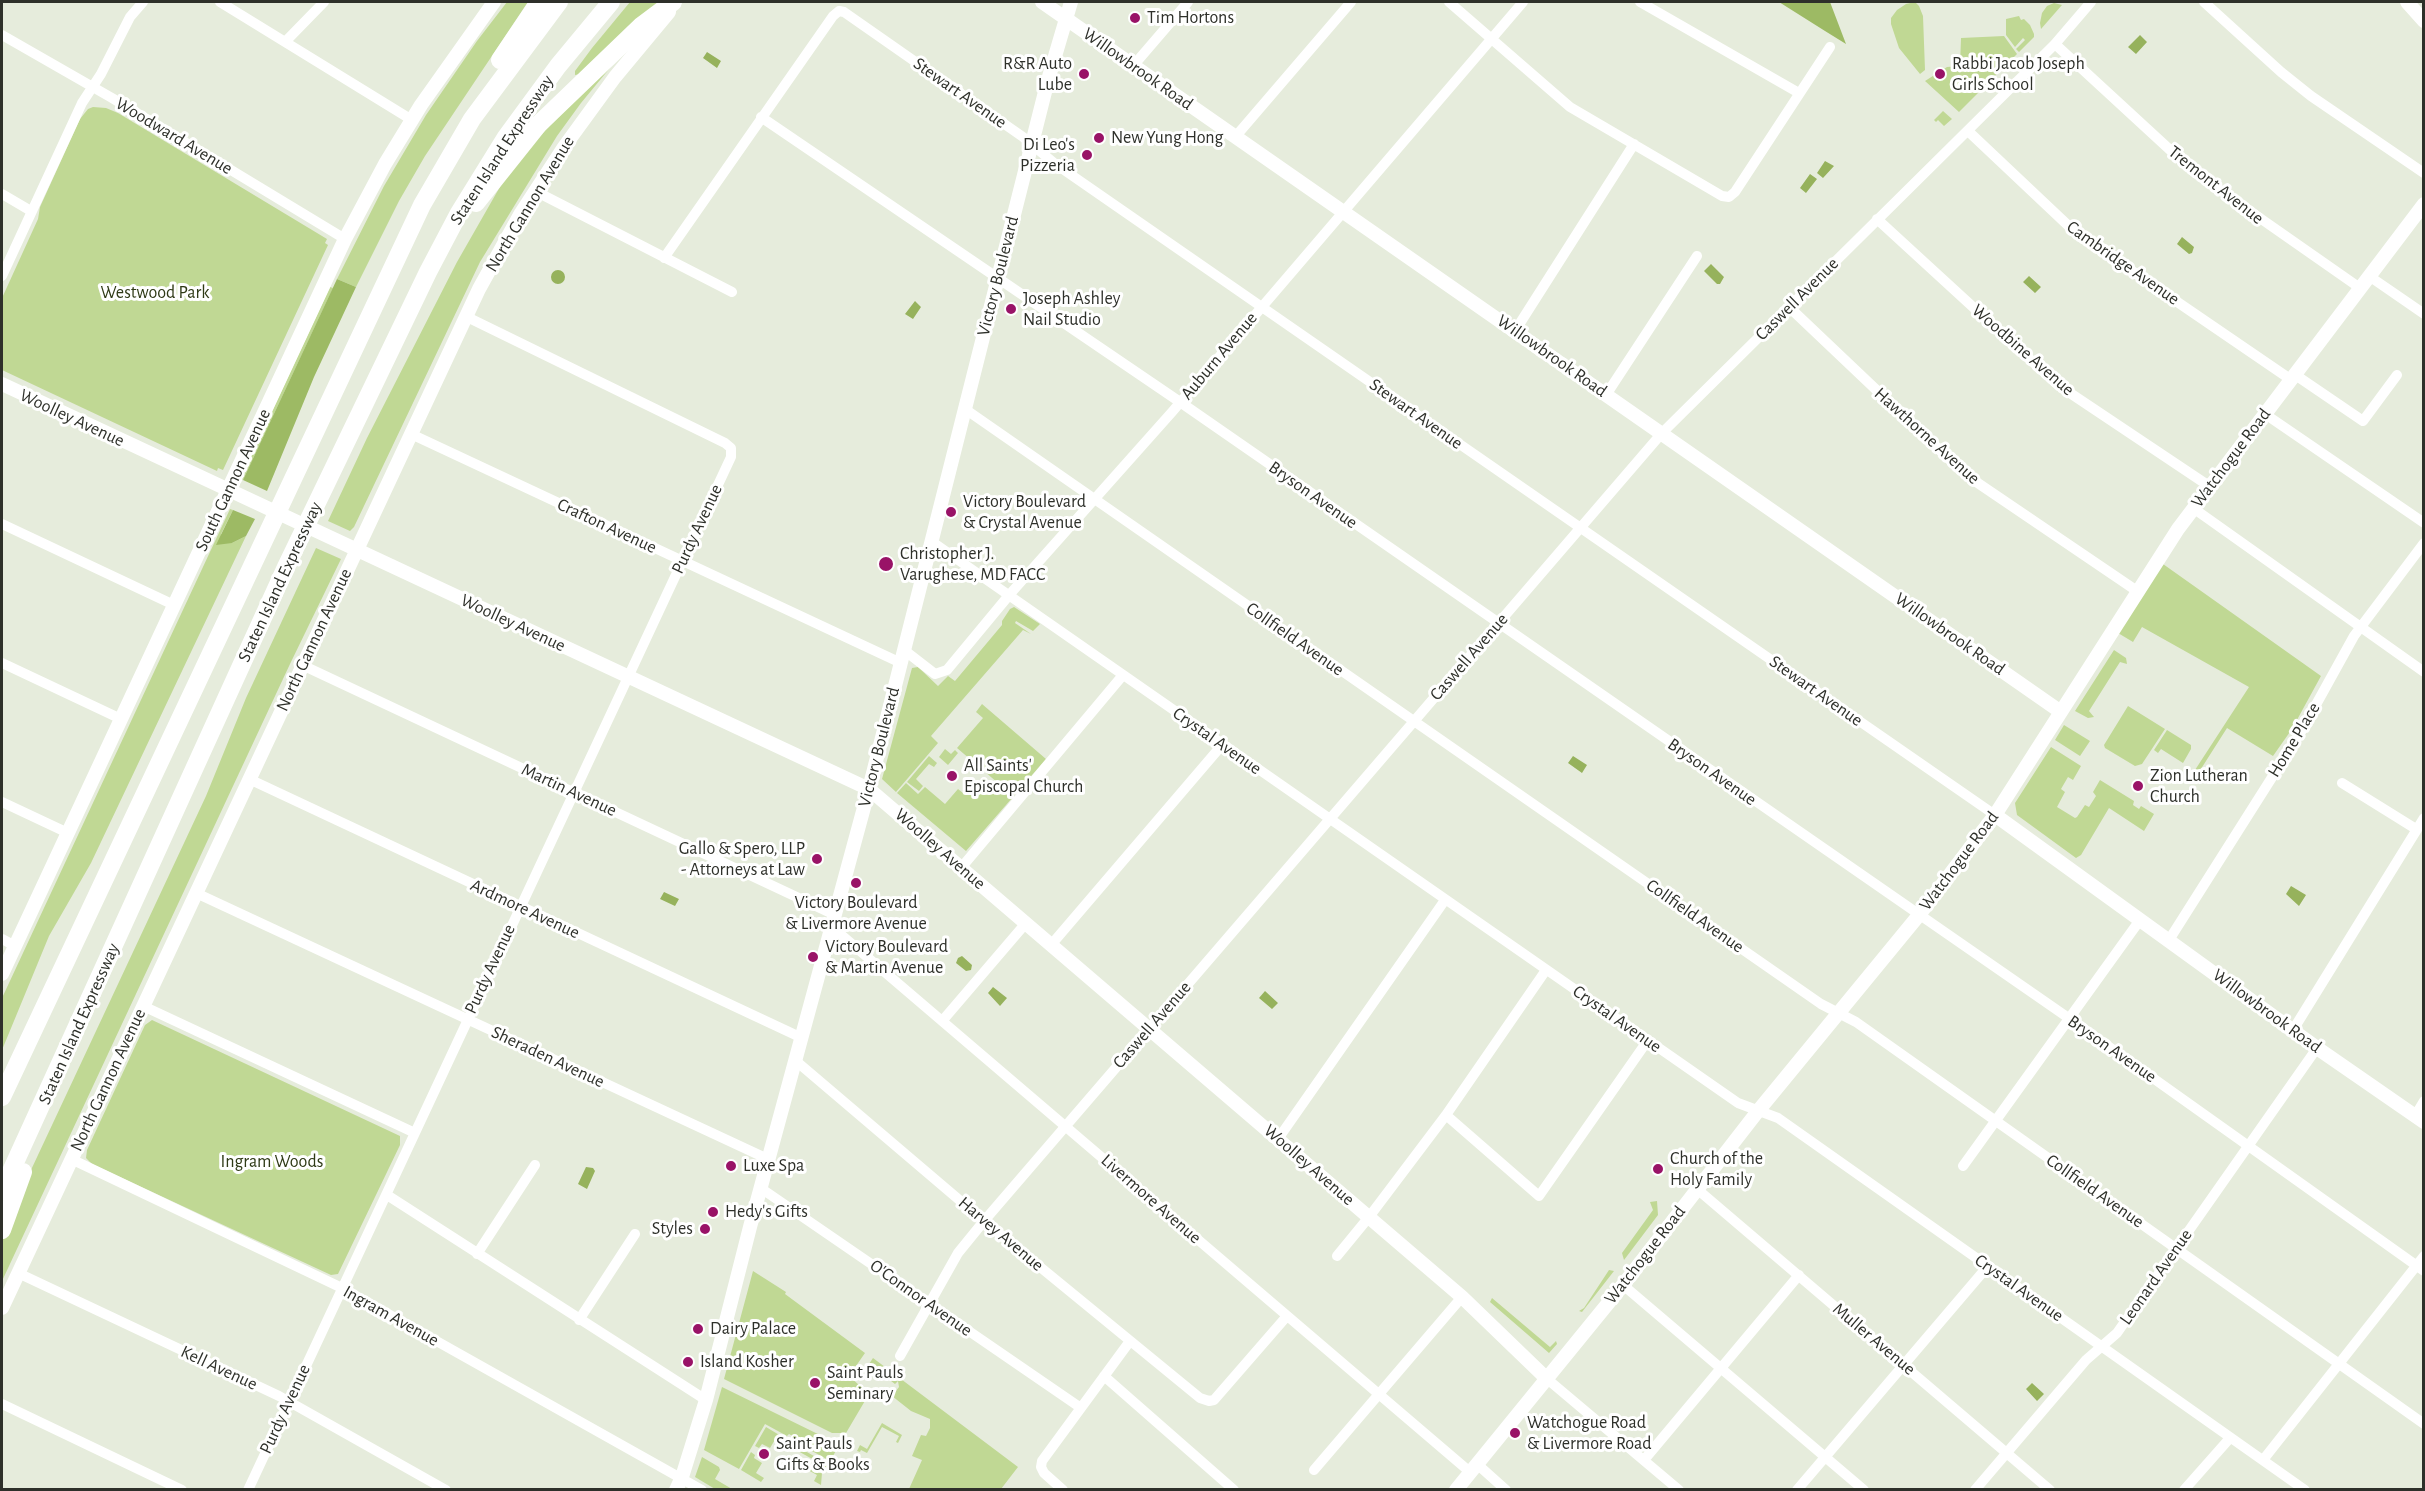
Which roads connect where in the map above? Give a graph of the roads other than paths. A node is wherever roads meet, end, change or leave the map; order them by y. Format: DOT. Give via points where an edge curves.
graph roads {
  1 [pos="143,2"];
  2 [pos="220,2"];
  3 [pos="324,2"];
  4 [pos="494,2"];
  5 [pos="539,2"];
  6 [pos="559,2"];
  7 [pos="610,2"];
  8 [pos="673,2"];
  9 [pos="678,2"];
  10 [pos="1042,2"];
  11 [pos="1071,2"];
  12 [pos="1188,2"];
  13 [pos="1351,2"];
  14 [pos="1449,2"];
  15 [pos="1523,2"];
  16 [pos="1640,2"];
  17 [pos="2091,2"];
  18 [pos="2204,2"];
  19 [pos="2408,2"];
  20 [pos="1066,18"];
  21 [pos="2424,21"];
  22 [pos="2,35"];
  23 [pos="1491,38"];
  24 [pos="285,42"];
  25 [pos="2055,44"];
  26 [pos="1830,47"];
  27 [pos="1133,66"];
  28 [pos="92,88"];
  29 [pos="1799,93"];
  30 [pos="761,117"];
  31 [pos="472,119"];
  32 [pos="412,120"];
  33 [pos="1968,131"];
  34 [pos="1236,136"];
  35 [pos="1634,144"];
  36 [pos="1032,145"];
  37 [pos="2424,174"];
  38 [pos="535,191"];
  39 [pos="2,194"];
  40 [pos="2424,204"];
  41 [pos="32,211"];
  42 [pos="1342,211"];
  43 [pos="1877,219"];
  44 [pos="345,239"];
  45 [pos="442,244"];
  46 [pos="1697,256"];
  47 [pos="664,258"];
  48 [pos="2,276"];
  49 [pos="2369,276"];
  50 [pos="998,279"];
  51 [pos="2360,288"];
  52 [pos="732,292"];
  53 [pos="1262,306"];
  54 [pos="1789,307"];
  55 [pos="2424,314"];
  56 [pos="465,316"];
  57 [pos="1515,331"];
  58 [pos="2397,375"];
  59 [pos="2292,376"];
  60 [pos="2,384"];
  61 [pos="1606,395"];
  62 [pos="1180,402"];
  63 [pos="965,409"];
  64 [pos="2265,414"];
  65 [pos="1662,433"];
  66 [pos="411,434"];
  67 [pos="2209,486"];
  68 [pos="227,491"];
  69 [pos="1095,499"];
  70 [pos="2193,508"];
  71 [pos="2424,523"];
  72 [pos="2,524"];
  73 [pos="1580,528"];
  74 [pos="931,541"];
  75 [pos="2424,543"];
  76 [pos="356,550"];
  77 [pos="682,561"];
  78 [pos="2137,591"];
  79 [pos="1010,594"];
  80 [pos="174,605"];
  81 [pos="1498,624"];
  82 [pos="2361,627"];
  83 [pos="903,656"];
  84 [pos="2,663"];
  85 [pos="302,665"];
  86 [pos="2424,672"];
  87 [pos="1123,675"];
  88 [pos="628,677"];
  89 [pos="2061,711"];
  90 [pos="121,719"];
  91 [pos="1414,721"];
  92 [pos="1222,745"];
  93 [pos="249,779"];
  94 [pos="2342,783"];
  95 [pos="869,789"];
  96 [pos="573,792"];
  97 [pos="2,802"];
  98 [pos="1995,815"];
  99 [pos="2424,818"];
  100 [pos="1329,820"];
  101 [pos="2416,829"];
  102 [pos="68,833"];
  103 [pos="961,868"];
  104 [pos="196,893"];
  105 [pos="1445,900"];
  106 [pos="519,906"];
  107 [pos="1918,915"];
  108 [pos="2140,920"];
  109 [pos="834,921"];
  110 [pos="1026,923"];
  111 [pos="2,939"];
  112 [pos="2169,940"];
  113 [pos="1051,945"];
  114 [pos="15,946"];
  115 [pos="1546,970"];
  116 [pos="2,974"];
  117 [pos="44,1006"];
  118 [pos="143,1006"];
  119 [pos="1839,1013"];
  120 [pos="467,1019"];
  121 [pos="2070,1019"];
  122 [pos="943,1020"];
  123 [pos="1149,1029"];
  124 [pos="2292,1030"];
  125 [pos="802,1038"];
  126 [pos="1648,1040"];
  127 [pos="2317,1048"];
  128 [pos="796,1061"];
  129 [pos="2,1073"];
  130 [pos="2,1097"];
  131 [pos="2424,1101"];
  132 [pos="1758,1111"];
  133 [pos="1446,1115"];
  134 [pos="36,1119"];
  135 [pos="2419,1119"];
  136 [pos="1996,1121"];
  137 [pos="1065,1125"];
  138 [pos="415,1133"];
  139 [pos="1278,1139"];
  140 [pos="2249,1146"];
  141 [pos="71,1159"];
  142 [pos="770,1160"];
  143 [pos="535,1165"];
  144 [pos="1963,1166"];
  145 [pos="762,1189"];
  146 [pos="1697,1189"];
  147 [pos="2,1191"];
  148 [pos="387,1195"];
  149 [pos="1369,1217"];
  150 [pos="984,1221"];
  151 [pos="2,1230"];
  152 [pos="635,1234"];
  153 [pos="2176,1249"];
  154 [pos="477,1254"];
  155 [pos="1337,1256"];
  156 [pos="2424,1256"];
  157 [pos="1988,1266"];
  158 [pos="2420,1268"];
  159 [pos="18,1273"];
  160 [pos="1799,1275"];
  161 [pos="1623,1285"];
  162 [pos="342,1288"];
  163 [pos="1462,1297"];
  164 [pos="930,1303"];
  165 [pos="2,1308"];
  166 [pos="1287,1316"];
  167 [pos="579,1320"];
  168 [pos="1130,1341"];
  169 [pos="2101,1346"];
  170 [pos="900,1356"];
  171 [pos="2338,1364"];
  172 [pos="1905,1365"];
  173 [pos="1723,1368"];
  174 [pos="1104,1376"];
  175 [pos="1546,1378"];
  176 [pos="1379,1395"];
  177 [pos="706,1400"];
  178 [pos="289,1402"];
  179 [pos="2,1404"];
  180 [pos="1081,1408"];
  181 [pos="2424,1424"];
  182 [pos="2230,1438"];
  183 [pos="2006,1452"];
  184 [pos="1826,1456"];
  185 [pos="1644,1460"];
  186 [pos="2263,1460"];
  187 [pos="1473,1468"];
  188 [pos="1314,1470"];
  189 [pos="679,1483"];
  190 [pos="182,1490"];
  191 [pos="248,1490"];
  192 [pos="446,1490"];
  193 [pos="702,1490"];
  194 [pos="1063,1490"];
  195 [pos="1234,1490"];
  196 [pos="1456,1490"];
  197 [pos="1506,1490"];
  198 [pos="1679,1490"];
  199 [pos="1797,1490"];
  200 [pos="1864,1490"];
  201 [pos="1975,1490"];
  202 [pos="2050,1490"];
  203 [pos="2184,1490"];
  204 [pos="2305,1490"];
  1 -- 28 [label="street" via="130,16"];
  2 -- 24 [label="street"];
  3 -- 24 [label="street"];
  4 -- 32 [label="street, South Gannon Avenue"];
  5 -- 31 [label="highway" via="487,79"];
  6 -- 31 [label="highway, Staten Island Expressway"];
  7 -- 45 [label="highway, Staten Island Expressway" via="512,129"];
  8 -- 45 [label="highway" via="641,26 539,124"];
  9 -- 38 [label="street, North Gannon Avenue" via="596,101"];
  10 -- 20 [label="street, Willowbrook Road"];
  11 -- 20 [label="street, Victory Boulevard"];
  12 -- 27 [label="street"];
  13 -- 34 [label="street"];
  14 -- 23 [label="street"];
  15 -- 23 [label="street, Auburn Avenue"];
  16 -- 29 [label="street"];
  17 -- 25 [label="street, Caswell Avenue"];
  18 -- 37 [label="street" via="2311,96"];
  19 -- 21 [label="street"];
  20 -- 27 [label="street, Willowbrook Road"];
  20 -- 36 [label="street, Victory Boulevard"];
  22 -- 28 [label="street, Woodward Avenue"];
  23 -- 35 [label="street" via="1570,107"];
  23 -- 42 [label="street, Auburn Avenue"];
  24 -- 32 [label="street"];
  25 -- 33 [label="street, Caswell Avenue"];
  25 -- 51 [label="street, Tremont Avenue" via="2194,172"];
  26 -- 29 [label="street"];
  27 -- 34 [label="street, Willowbrook Road"];
  28 -- 41 [label="street"];
  28 -- 44 [label="street, Woodward Avenue"];
  29 -- 35 [label="street" via="1729,197"];
  30 -- 36 [label="street, Stewart Avenue" via="839,11"];
  30 -- 47 [label="street"];
  30 -- 50 [label="street, Bryson Avenue"];
  31 -- 117 [label="highway, Staten Island Expressway" via="400,250"];
  32 -- 44 [label="street, South Gannon Avenue"];
  33 -- 43 [label="street, Caswell Avenue"];
  33 -- 59 [label="street, Cambridge Avenue" via="2075,232"];
  34 -- 42 [label="street, Willowbrook Road"];
  35 -- 57 [label="street"];
  36 -- 50 [label="street, Victory Boulevard"];
  36 -- 53 [label="street, Stewart Avenue"];
  38 -- 47 [label="street"];
  38 -- 56 [label="street, North Gannon Avenue"];
  39 -- 41 [label="street"];
  40 -- 49 [label="street, Watchogue Road"];
  41 -- 48 [label="street"];
  42 -- 53 [label="street, Auburn Avenue"];
  42 -- 57 [label="street, Willowbrook Road"];
  43 -- 54 [label="street, Caswell Avenue"];
  43 -- 67 [label="street, Woodbine Avenue" via="2058,385"];
  44 -- 68 [label="street, South Gannon Avenue"];
  45 -- 134 [label="highway, Staten Island Expressway" via="281,576"];
  46 -- 61 [label="street"];
  47 -- 52 [label="street"];
  49 -- 51 [label="street, Watchogue Road"];
  49 -- 55 [label="street"];
  50 -- 62 [label="street, Bryson Avenue"];
  50 -- 63 [label="street, Victory Boulevard"];
  51 -- 59 [label="street, Watchogue Road"];
  53 -- 62 [label="street, Auburn Avenue"];
  53 -- 73 [label="street, Stewart Avenue"];
  54 -- 65 [label="street, Caswell Avenue"];
  54 -- 78 [label="street, Hawthorne Avenue" via="1966,476"];
  56 -- 66 [label="street, North Gannon Avenue"];
  56 -- 77 [label="street, Purdy Avenue" via="731,448 731,457"];
  57 -- 61 [label="street, Willowbrook Road"];
  58 -- 59 [label="street, Cambridge Avenue" via="2363,421"];
  59 -- 64 [label="street, Watchogue Road"];
  60 -- 68 [label="street, Woolley Avenue"];
  61 -- 65 [label="street, Willowbrook Road"];
  62 -- 69 [label="street, Auburn Avenue"];
  62 -- 81 [label="street, Bryson Avenue"];
  63 -- 69 [label="street, Collfield Avenue"];
  63 -- 74 [label="street, Victory Boulevard"];
  64 -- 67 [label="street, Watchogue Road"];
  64 -- 71 [label="street"];
  65 -- 73 [label="street, Caswell Avenue"];
  65 -- 89 [label="street, Willowbrook Road"];
  66 -- 76 [label="street, North Gannon Avenue"];
  66 -- 77 [label="street, Crafton Avenue"];
  67 -- 70 [label="street, Watchogue Road"];
  68 -- 76 [label="street, Woolley Avenue"];
  68 -- 80 [label="street, South Gannon Avenue"];
  69 -- 79 [label="street, Auburn Avenue"];
  69 -- 91 [label="street, Collfield Avenue"];
  70 -- 78 [label="street, Watchogue Road"];
  70 -- 82 [label="street"];
  72 -- 80 [label="street"];
  73 -- 81 [label="street, Caswell Avenue"];
  73 -- 98 [label="street, Stewart Avenue"];
  74 -- 79 [label="street, Crystal Avenue"];
  74 -- 83 [label="street, Victory Boulevard"];
  75 -- 82 [label="street, Home Place"];
  76 -- 85 [label="street, North Gannon Avenue"];
  76 -- 88 [label="street, Woolley Avenue"];
  77 -- 83 [label="street, Crafton Avenue"];
  77 -- 88 [label="street, Purdy Avenue"];
  78 -- 89 [label="street, Watchogue Road"];
  79 -- 83 [label="street, Auburn Avenue" via="947,670 935,674"];
  79 -- 87 [label="street, Crystal Avenue"];
  80 -- 90 [label="street, South Gannon Avenue"];
  81 -- 91 [label="street, Caswell Avenue"];
  81 -- 107 [label="street, Bryson Avenue"];
  82 -- 86 [label="street"];
  82 -- 112 [label="street, Home Place" via="2302,730"];
  83 -- 95 [label="street, Victory Boulevard"];
  84 -- 90 [label="street"];
  85 -- 93 [label="street, North Gannon Avenue"];
  85 -- 96 [label="street, Martin Avenue"];
  87 -- 92 [label="street, Crystal Avenue"];
  87 -- 103 [label="street"];
  88 -- 95 [label="street, Woolley Avenue"];
  88 -- 96 [label="street, Purdy Avenue"];
  89 -- 98 [label="street, Watchogue Road"];
  90 -- 102 [label="street, South Gannon Avenue"];
  91 -- 100 [label="street, Caswell Avenue"];
  91 -- 119 [label="street, Collfield Avenue"];
  92 -- 100 [label="street, Crystal Avenue"];
  92 -- 113 [label="street"];
  93 -- 104 [label="street, North Gannon Avenue"];
  93 -- 106 [label="street, Ardmore Avenue"];
  94 -- 101 [label="street"];
  95 -- 103 [label="street, Woolley Avenue"];
  95 -- 109 [label="street, Victory Boulevard"];
  96 -- 106 [label="street, Purdy Avenue"];
  96 -- 109 [label="street, Martin Avenue"];
  97 -- 102 [label="street"];
  98 -- 107 [label="street, Watchogue Road"];
  98 -- 108 [label="street, Willowbrook Road"];
  99 -- 101 [label="street"];
  100 -- 105 [label="street, Crystal Avenue"];
  100 -- 123 [label="street, Caswell Avenue"];
  101 -- 124 [label="street"];
  102 -- 114 [label="street, South Gannon Avenue"];
  103 -- 110 [label="street, Woolley Avenue"];
  104 -- 118 [label="street, North Gannon Avenue"];
  104 -- 120 [label="street, Sheraden Avenue"];
  105 -- 115 [label="street, Crystal Avenue"];
  105 -- 139 [label="street"];
  106 -- 120 [label="street, Purdy Avenue"];
  106 -- 125 [label="street, Ardmore Avenue"];
  107 -- 119 [label="street, Watchogue Road"];
  107 -- 121 [label="street, Bryson Avenue"];
  108 -- 112 [label="street, Willowbrook Road"];
  108 -- 121 [label="street"];
  109 -- 122 [label="street, Livermore Avenue"];
  109 -- 125 [label="street, Victory Boulevard"];
  110 -- 113 [label="street, Woolley Avenue"];
  110 -- 122 [label="street"];
  111 -- 114 [label="street"];
  112 -- 124 [label="street, Willowbrook Road"];
  113 -- 123 [label="street, Woolley Avenue"];
  114 -- 116 [label="street, South Gannon Avenue"];
  115 -- 126 [label="street, Crystal Avenue"];
  115 -- 133 [label="street"];
  117 -- 129 [label="highway"];
  117 -- 130 [label="highway, Staten Island Expressway"];
  118 -- 138 [label="street"];
  118 -- 141 [label="street, North Gannon Avenue"];
  119 -- 132 [label="street, Watchogue Road"];
  119 -- 136 [label="street, Collfield Avenue"];
  120 -- 138 [label="street, Purdy Avenue"];
  120 -- 142 [label="street, Sheraden Avenue"];
  121 -- 136 [label="street"];
  121 -- 140 [label="street, Bryson Avenue"];
  122 -- 137 [label="street, Livermore Avenue"];
  123 -- 137 [label="street, Caswell Avenue"];
  123 -- 139 [label="street, Woolley Avenue"];
  124 -- 127 [label="street, Willowbrook Road"];
  125 -- 128 [label="street, Victory Boulevard"];
  126 -- 132 [label="street, Crystal Avenue" via="1738,1103"];
  126 -- 133 [label="street" via="1539,1196"];
  127 -- 135 [label="street, Willowbrook Road"];
  127 -- 140 [label="street, Leonard Avenue"];
  128 -- 142 [label="street, Victory Boulevard"];
  128 -- 150 [label="street, Harvey Avenue"];
  131 -- 135 [label="street"];
  132 -- 146 [label="street, Watchogue Road"];
  132 -- 157 [label="street, Crystal Avenue" via="1778,1118"];
  133 -- 149 [label="street"];
  134 -- 147 [label="highway, Staten Island Expressway"];
  134 -- 151 [label="highway" via="29,1155"];
  136 -- 144 [label="street"];
  136 -- 153 [label="street, Collfield Avenue"];
  137 -- 150 [label="street, Caswell Avenue"];
  137 -- 166 [label="street, Livermore Avenue"];
  138 -- 148 [label="street, Purdy Avenue"];
  139 -- 149 [label="street, Woolley Avenue"];
  140 -- 153 [label="street, Leonard Avenue"];
  140 -- 158 [label="street, Bryson Avenue"];
  141 -- 159 [label="street, North Gannon Avenue"];
  141 -- 162 [label="street, Ingram Avenue"];
  142 -- 145 [label="street, Victory Boulevard"];
  143 -- 154 [label="street"];
  145 -- 164 [label="street, O'Connor Avenue"];
  145 -- 177 [label="street, Victory Boulevard"];
  146 -- 160 [label="street, Muller Avenue"];
  146 -- 161 [label="street, Watchogue Road"];
  148 -- 154 [label="street"];
  148 -- 162 [label="street, Purdy Avenue"];
  149 -- 155 [label="street"];
  149 -- 163 [label="street, Woolley Avenue"];
  150 -- 164 [label="street, Caswell Avenue" via="958,1252"];
  150 -- 168 [label="street, Harvey Avenue"];
  152 -- 167 [label="street"];
  153 -- 169 [label="street, Leonard Avenue" via="2117,1333"];
  153 -- 171 [label="street, Collfield Avenue"];
  154 -- 167 [label="street"];
  156 -- 158 [label="street"];
  157 -- 169 [label="street, Crystal Avenue"];
  157 -- 172 [label="street"];
  158 -- 171 [label="street"];
  159 -- 165 [label="street, North Gannon Avenue"];
  159 -- 178 [label="street, Kell Avenue"];
  160 -- 172 [label="street, Muller Avenue"];
  160 -- 173 [label="street"];
  161 -- 173 [label="street"];
  161 -- 175 [label="street, Watchogue Road"];
  162 -- 178 [label="street, Purdy Avenue"];
  162 -- 189 [label="street, Ingram Avenue"];
  163 -- 175 [label="street, Woolley Avenue"];
  163 -- 176 [label="street"];
  164 -- 170 [label="street, Caswell Avenue"];
  164 -- 180 [label="street, O'Connor Avenue"];
  166 -- 168 [label="street, Harvey Avenue" via="1214,1400 1209,1401 1200,1398"];
  166 -- 176 [label="street, Livermore Avenue"];
  167 -- 177 [label="street"];
  168 -- 174 [label="street"];
  169 -- 182 [label="street, Crystal Avenue"];
  169 -- 183 [label="street, Leonard Avenue"];
  171 -- 181 [label="street, Collfield Avenue"];
  171 -- 186 [label="street"];
  172 -- 183 [label="street, Muller Avenue"];
  172 -- 184 [label="street"];
  173 -- 184 [label="street"];
  173 -- 185 [label="street"];
  174 -- 180 [label="street"];
  174 -- 195 [label="street"];
  175 -- 185 [label="street, Woolley Avenue"];
  175 -- 187 [label="street, Watchogue Road"];
  176 -- 187 [label="street, Livermore Avenue"];
  176 -- 188 [label="street"];
  177 -- 189 [label="street, Victory Boulevard"];
  178 -- 191 [label="street, Purdy Avenue"];
  178 -- 192 [label="street, Kell Avenue"];
  179 -- 190 [label="street"];
  180 -- 194 [label="street" via="1042,1461 1044,1473"];
  182 -- 186 [label="street, Crystal Avenue"];
  182 -- 203 [label="street"];
  183 -- 201 [label="street, Leonard Avenue"];
  183 -- 202 [label="street, Muller Avenue"];
  184 -- 199 [label="street"];
  184 -- 200 [label="street"];
  185 -- 198 [label="street, Woolley Avenue"];
  186 -- 204 [label="street, Crystal Avenue"];
  187 -- 196 [label="street, Watchogue Road"];
  187 -- 197 [label="street, Livermore Avenue"];
  189 -- 193 [label="street, Ingram Avenue"];
}
